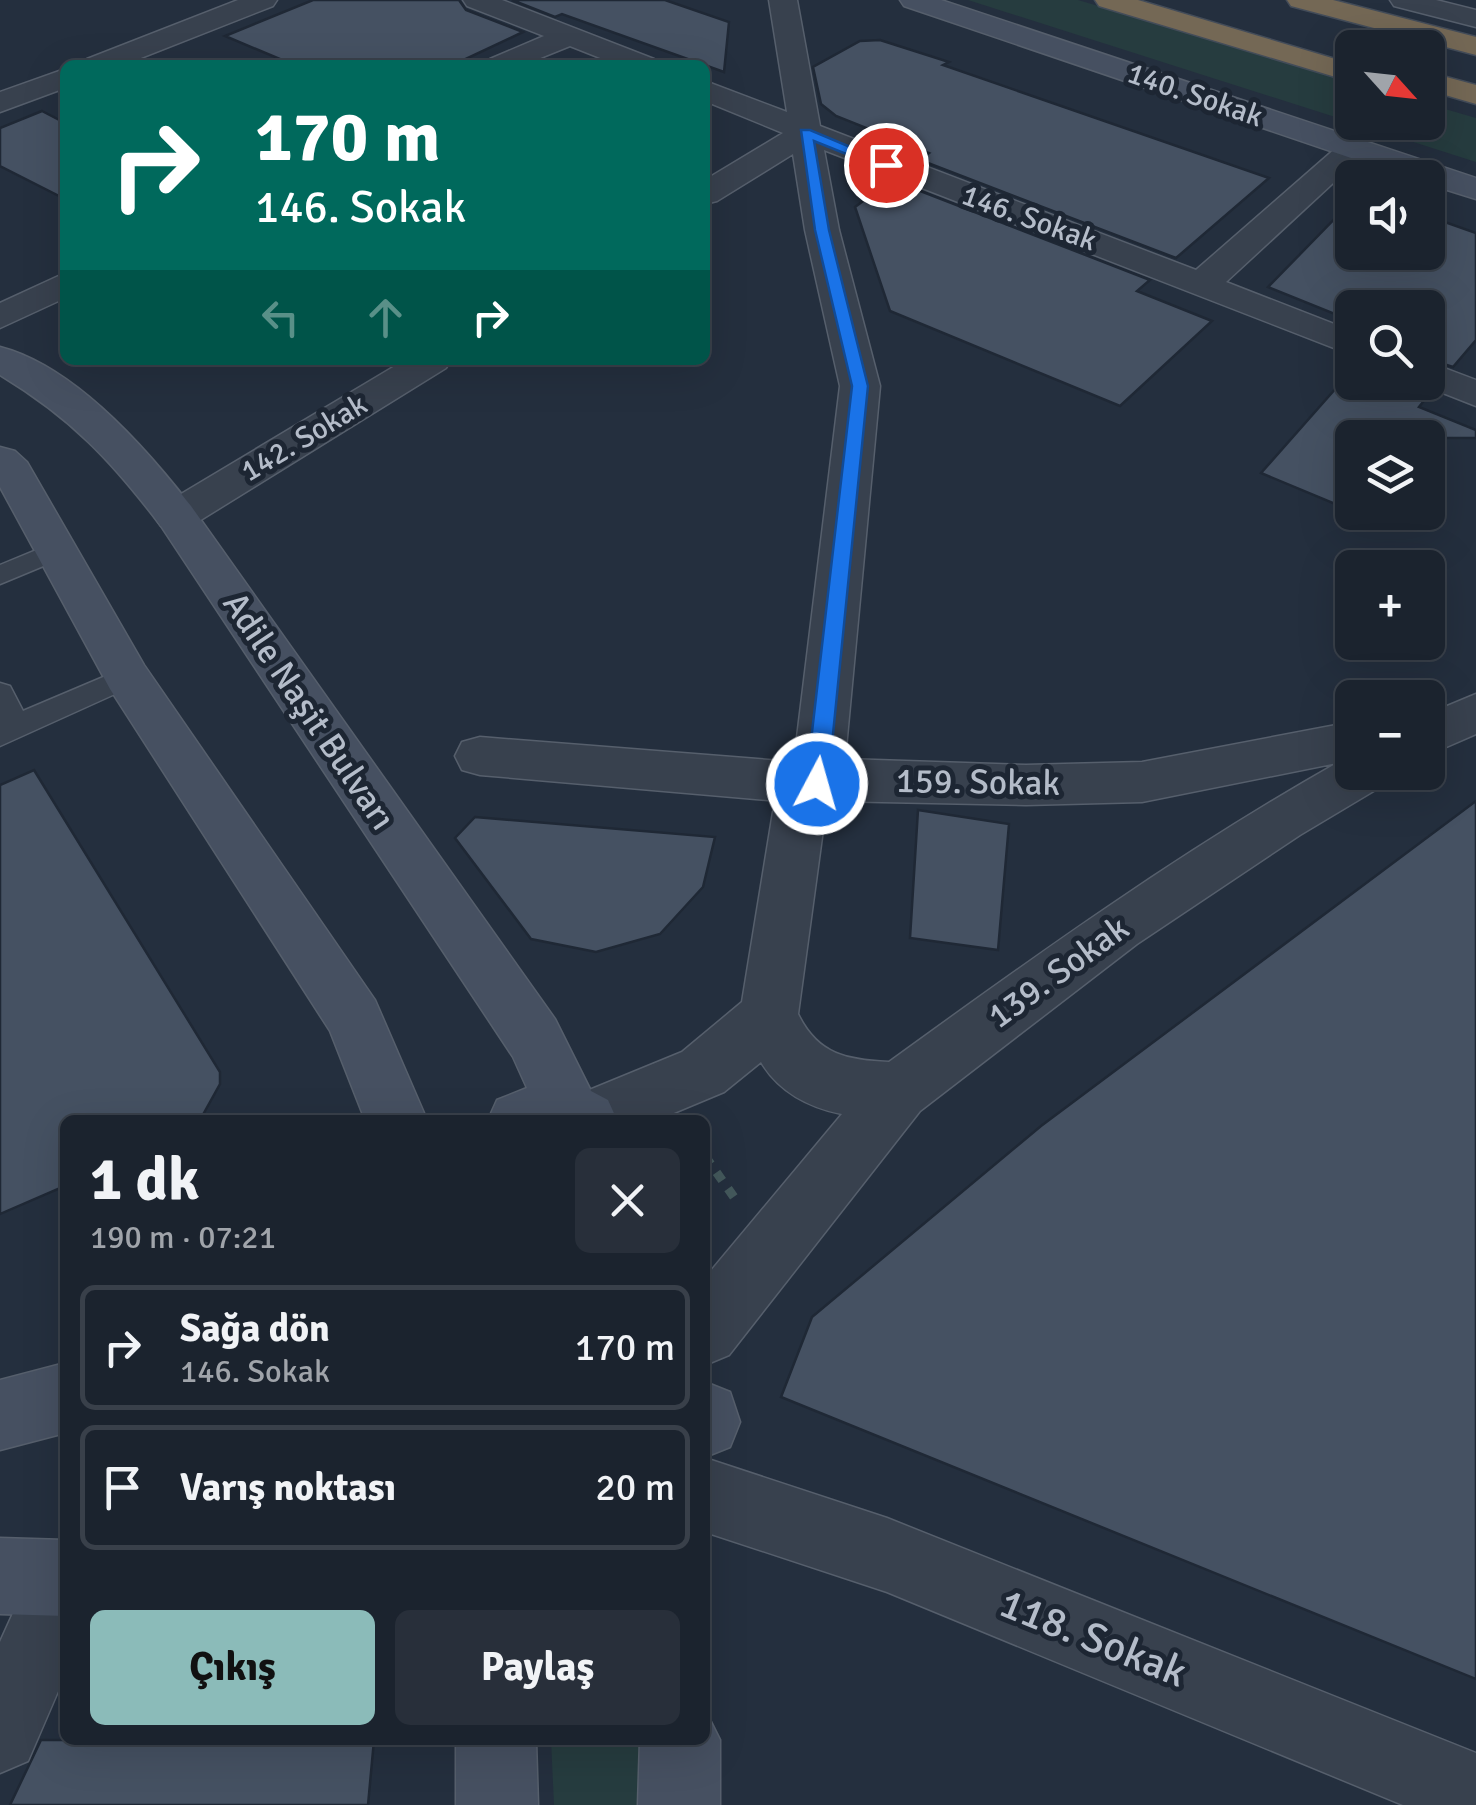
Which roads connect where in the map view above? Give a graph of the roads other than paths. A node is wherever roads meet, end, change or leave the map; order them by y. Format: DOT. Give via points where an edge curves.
graph roads {
  1 [pos="263,0"];
  2 [pos="478,0"];
  3 [pos="783,0"];
  4 [pos="914,0"];
  5 [pos="1109,0"];
  6 [pos="1158,0"];
  7 [pos="1404,0"];
  8 [pos="1290,6"];
  9 [pos="1476,19"];
  10 [pos="1368,30"];
  11 [pos="575,36"];
  12 [pos="1445,47"];
  13 [pos="1476,49"];
  14 [pos="1335,53"];
  15 [pos="1445,57"];
  16 [pos="110,60"];
  17 [pos="511,60"];
  18 [pos="632,60"];
  19 [pos="1335,68"];
  20 [pos="1476,69"];
  21 [pos="60,80"];
  22 [pos="1445,85"];
  23 [pos="710,92"];
  24 [pos="1476,95"];
  25 [pos="1445,98"];
  26 [pos="0,103"];
  27 [pos="1476,106"];
  28 [pos="806,133"];
  29 [pos="1354,148"];
  30 [pos="1476,190"];
  31 [pos="710,191"];
  32 [pos="1202,284"];
  33 [pos="60,287"];
  34 [pos="0,317"];
  35 [pos="1335,337"];
  36 [pos="0,359"];
  37 [pos="424,365"];
  38 [pos="1445,381"];
  39 [pos="1476,394"];
  40 [pos="0,460"];
  41 [pos="176,516"];
  42 [pos="56,551"];
  43 [pos="0,575"];
  44 [pos="126,677"];
  45 [pos="0,694"];
  46 [pos="8,731"];
  47 [pos="1335,744"];
  48 [pos="480,756"];
  49 [pos="1226,765"];
  50 [pos="817,784"];
  51 [pos="1335,789"];
  52 [pos="1282,820"];
  53 [pos="769,1014"];
  54 [pos="899,1090"];
  55 [pos="394,1115"];
  56 [pos="564,1115"];
  57 [pos="571,1115"];
  58 [pos="710,1325"];
  59 [pos="60,1399"];
  60 [pos="0,1416"];
  61 [pos="710,1497"];
  62 [pos="0,1576"];
  63 [pos="60,1582"];
  64 [pos="60,1594"];
  65 [pos="0,1733"];
  66 [pos="496,1745"];
  67 [pos="680,1745"];
  68 [pos="1476,1794"];
  69 [pos="497,1805"];
  70 [pos="679,1805"];
  1 -- 16 [label="street"];
  2 -- 11 [label="street"];
  3 -- 28 [label="street"];
  4 -- 29 [label="main road, 140. Sokak"];
  5 -- 19 [label="highway"];
  6 -- 14 [label="highway"];
  7 -- 9 [label="street"];
  8 -- 10 [label="highway"];
  11 -- 17 [label="street"];
  11 -- 18 [label="street"];
  12 -- 13 [label="highway"];
  15 -- 20 [label="highway"];
  21 -- 26 [label="street"];
  22 -- 24 [label="highway"];
  23 -- 28 [label="street, 146. Sokak"];
  25 -- 27 [label="highway"];
  28 -- 31 [label="street"];
  28 -- 32 [label="street, 146. Sokak"];
  28 -- 50 [label="street" via="860,386"];
  29 -- 30 [label="main road, 140. Sokak"];
  29 -- 32 [label="street"];
  32 -- 35 [label="street, 146. Sokak"];
  33 -- 34 [label="street"];
  36 -- 41 [label="main road, Adile Naşit Bulvarı" via="66,398 132,459"];
  37 -- 41 [label="street, 142. Sokak"];
  38 -- 39 [label="street"];
  40 -- 42 [label="main road"];
  41 -- 56 [label="main road, Adile Naşit Bulvarı" via="534,1038"];
  42 -- 43 [label="lane"];
  42 -- 44 [label="main road"];
  44 -- 46 [label="lane"];
  44 -- 55 [label="main road" via="354,1018"];
  45 -- 46 [label="lane"];
  47 -- 49 [label="street, 159. Sokak"];
  48 -- 50 [label="street, 159. Sokak"];
  49 -- 50 [label="street, 159. Sokak" via="1142,782"];
  49 -- 52 [label="street" via="1250,767 1269,782 1282,800"];
  50 -- 53 [label="street" via="800,812"];
  51 -- 52 [label="street, 139. Sokak"];
  52 -- 54 [label="street, 139. Sokak" via="1117,927"];
  53 -- 54 [label="street" via="780,1045 809,1074 840,1089"];
  53 -- 57 [label="street" via="704,1072"];
  54 -- 58 [label="street, 139. Sokak"];
  59 -- 60 [label="main road"];
  61 -- 68 [label="street, 118. Sokak" via="887,1555"];
  62 -- 63 [label="main road"];
  64 -- 65 [label="street"];
  66 -- 69 [label="main road"];
  67 -- 70 [label="main road"];
}
